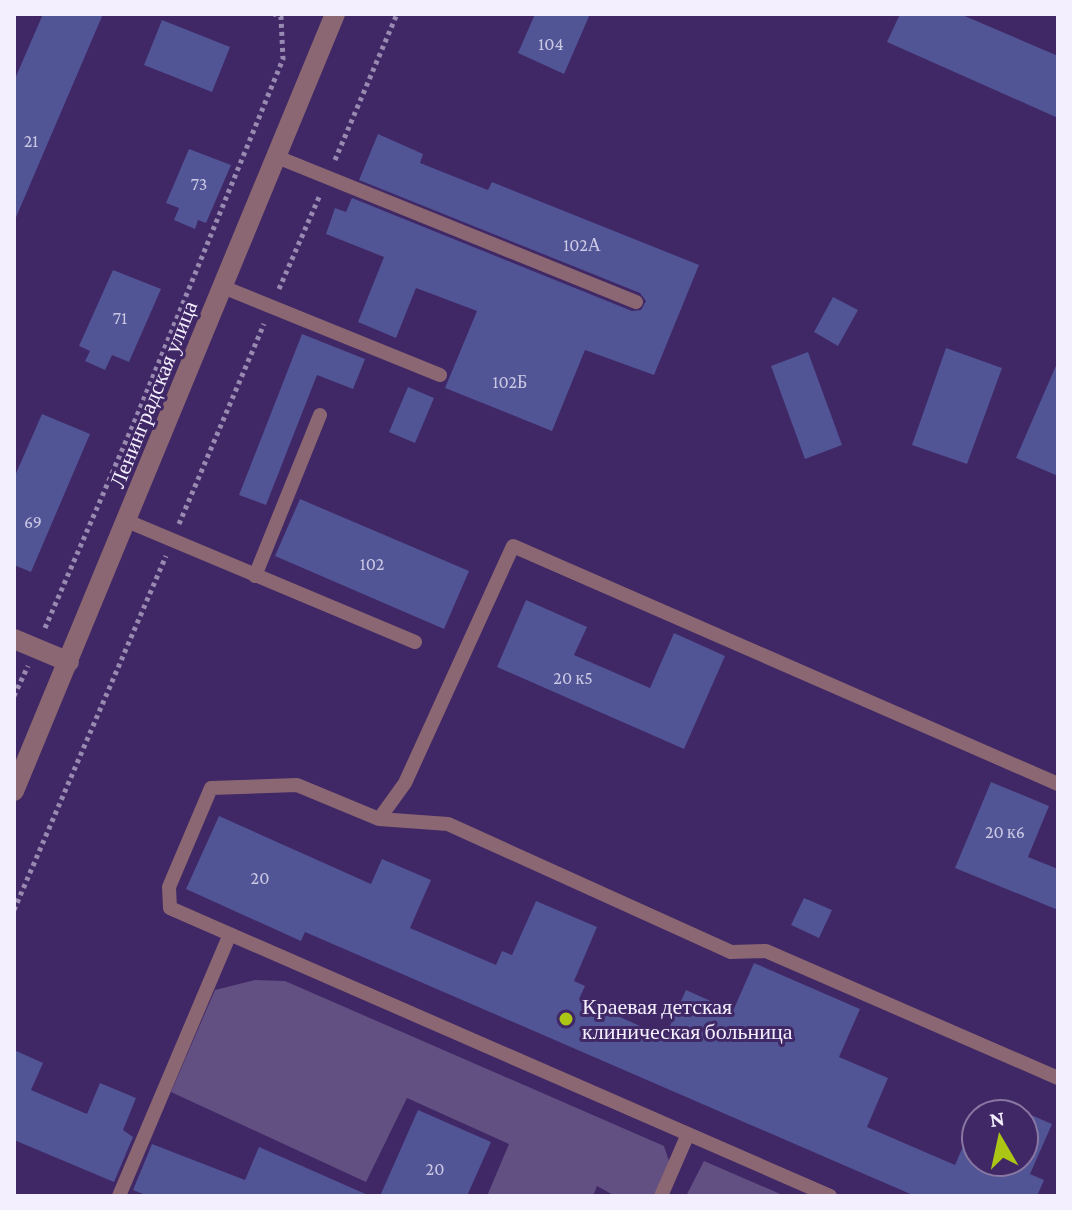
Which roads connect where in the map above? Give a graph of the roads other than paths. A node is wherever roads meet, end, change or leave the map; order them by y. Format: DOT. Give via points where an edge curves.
graph roads {
  1 [pos="335,14"];
  2 [pos="277,157"];
  3 [pos="223,287"];
  4 [pos="636,302"];
  5 [pos="440,375"];
  6 [pos="320,415"];
  7 [pos="127,521"];
  8 [pos="255,576"];
  9 [pos="14,639"];
  10 [pos="415,642"];
  11 [pos="69,662"];
  12 [pos="1058,784"];
  13 [pos="14,791"];
  14 [pos="379,819"];
  15 [pos="230,934"];
  16 [pos="1058,1078"];
  17 [pos="688,1134"];
  18 [pos="119,1196"];
  19 [pos="661,1196"];
  20 [pos="830,1196"];
  1 -- 2 [label="street, Ленинградская улица"];
  2 -- 3 [label="street, Ленинградская улица"];
  2 -- 4 [label="lane"];
  3 -- 5 [label="lane"];
  3 -- 7 [label="street, Ленинградская улица"];
  6 -- 8 [label="lane"];
  7 -- 8 [label="lane"];
  7 -- 11 [label="street, Ленинградская улица"];
  8 -- 10 [label="lane"];
  9 -- 11 [label="street"];
  11 -- 13 [label="street, Ленинградская улица"];
  12 -- 14 [label="lane" via="513,546 405,783"];
  14 -- 15 [label="lane" via="297,785 211,788 169,887 170,908"];
  14 -- 16 [label="lane" via="448,824 731,952 766,951"];
  15 -- 17 [label="lane"];
  15 -- 18 [label="lane"];
  17 -- 19 [label="lane"];
  17 -- 20 [label="lane"];
}
